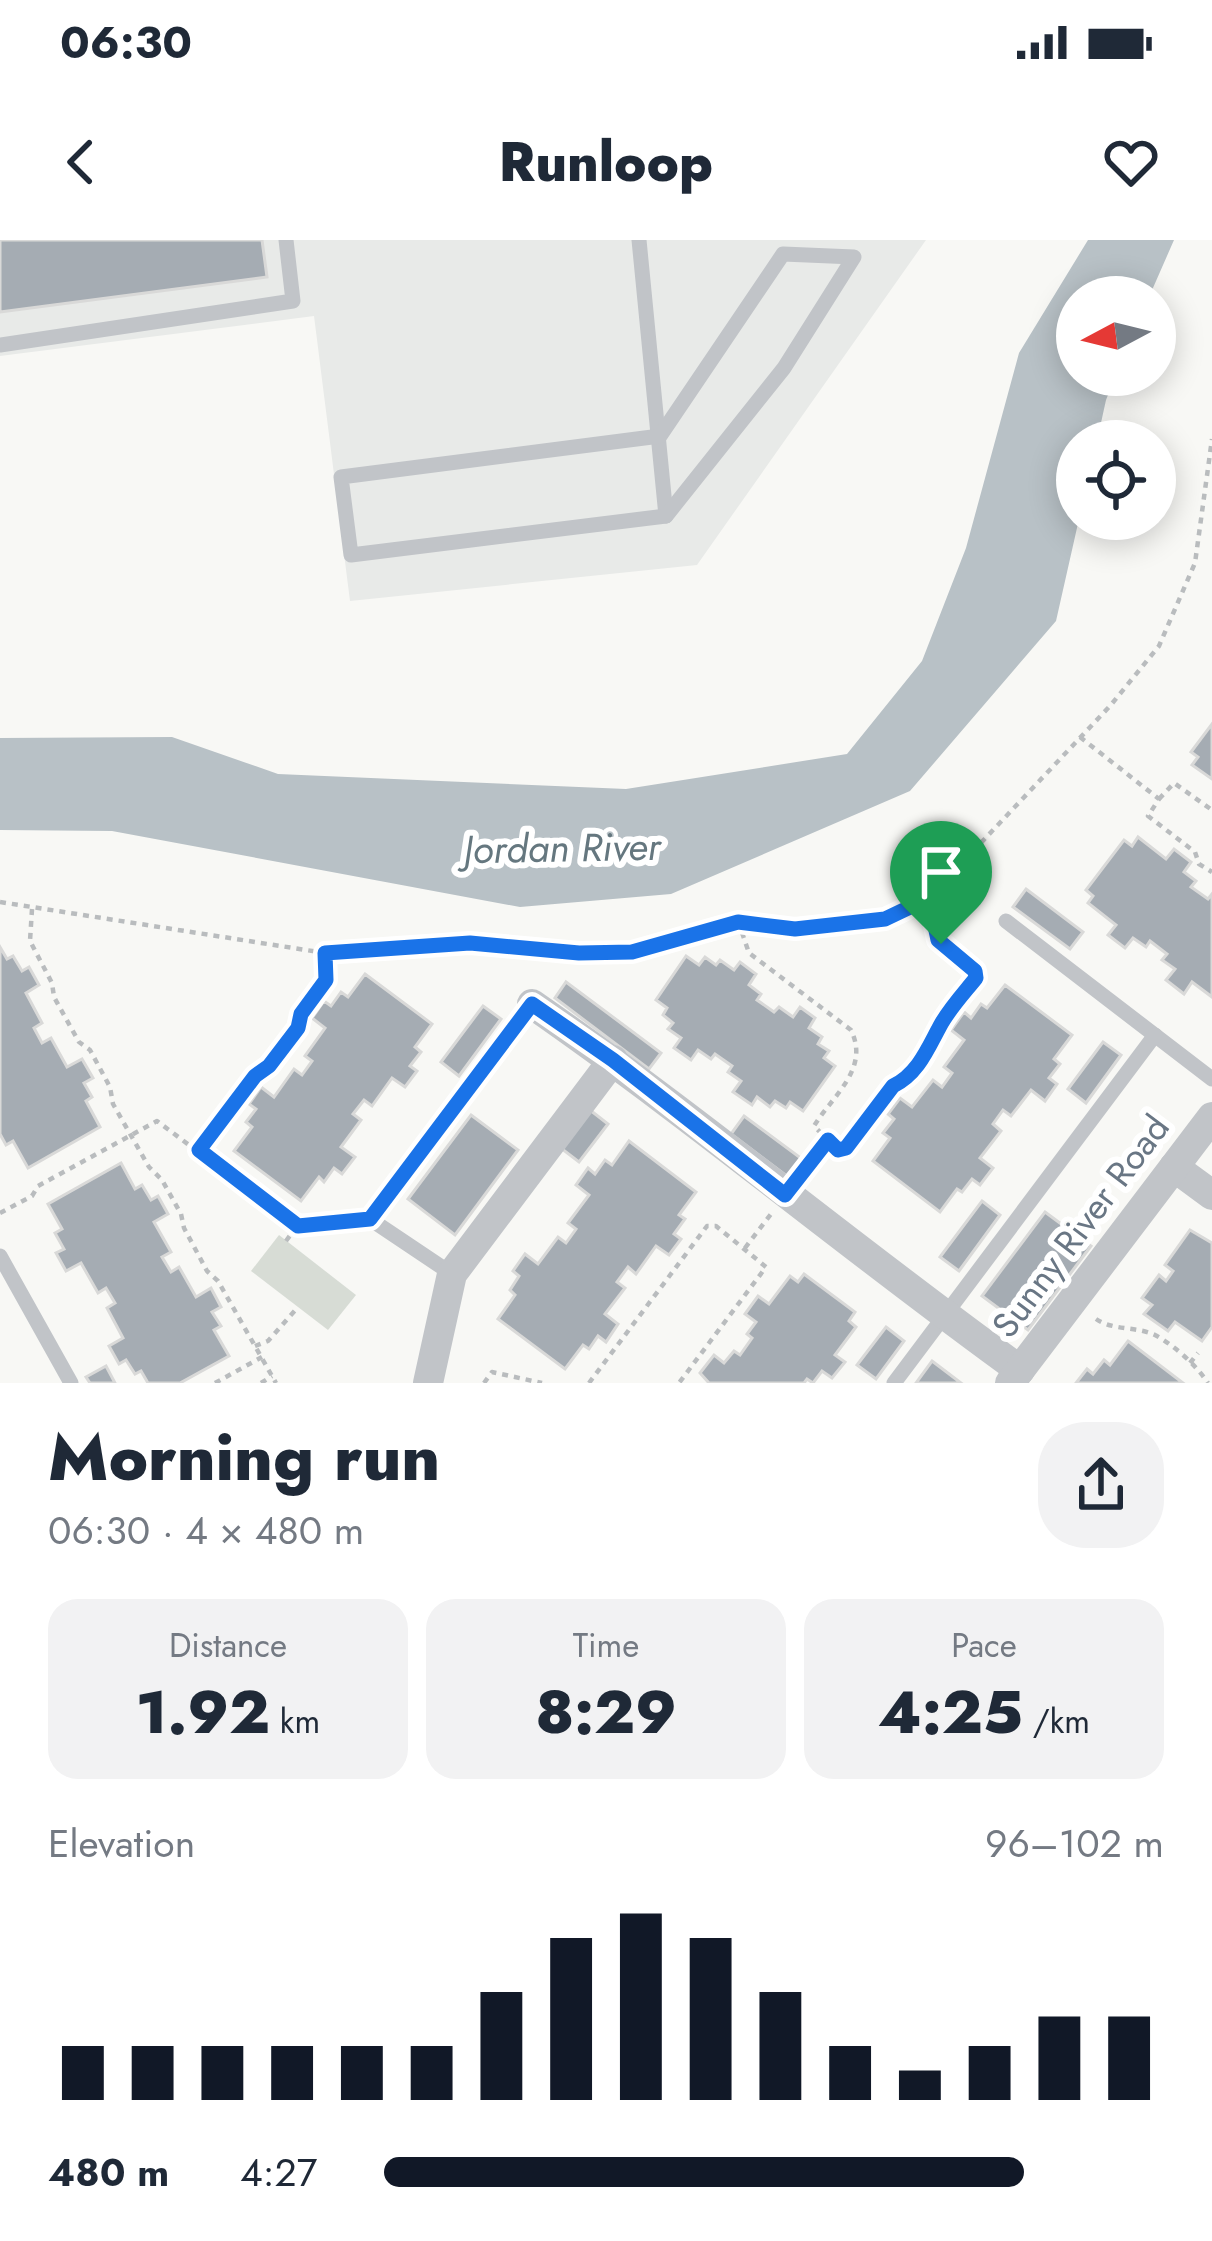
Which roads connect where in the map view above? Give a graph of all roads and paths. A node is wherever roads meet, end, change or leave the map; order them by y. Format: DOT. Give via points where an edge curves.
graph roads {
  1 [pos="286,240"];
  2 [pos="639,240"];
  3 [pos="0,345"];
  4 [pos="660,436"];
  5 [pos="1212,439"];
  6 [pos="666,516"];
  7 [pos="1080,737"];
  8 [pos="1160,799"];
  9 [pos="1212,810"];
  10 [pos="1188,847"];
  11 [pos="1184,854"];
  12 [pos="1212,872"];
  13 [pos="929,898"];
  14 [pos="0,902"];
  15 [pos="32,909"];
  16 [pos="1006,921"];
  17 [pos="738,922"];
  18 [pos="325,953"];
  19 [pos="755,958"];
  20 [pos="749,966"];
  21 [pos="44,970"];
  22 [pos="36,975"];
  23 [pos="814,1003"];
  24 [pos="532,1004"];
  25 [pos="809,1011"];
  26 [pos="948,1014"];
  27 [pos="956,1020"];
  28 [pos="1156,1035"];
  29 [pos="613,1060"];
  30 [pos="97,1064"];
  31 [pos="89,1068"];
  32 [pos="1212,1078"];
  33 [pos="884,1099"];
  34 [pos="892,1105"];
  35 [pos="1212,1117"];
  36 [pos="131,1134"];
  37 [pos="828,1140"];
  38 [pos="199,1150"];
  39 [pos="1174,1167"];
  40 [pos="785,1195"];
  41 [pos="1212,1195"];
  42 [pos="173,1200"];
  43 [pos="165,1205"];
  44 [pos="0,1213"];
  45 [pos="370,1219"];
  46 [pos="298,1226"];
  47 [pos="286,1241"];
  48 [pos="677,1248"];
  49 [pos="745,1248"];
  50 [pos="686,1254"];
  51 [pos="0,1256"];
  52 [pos="452,1274"];
  53 [pos="225,1293"];
  54 [pos="218,1298"];
  55 [pos="744,1298"];
  56 [pos="1072,1301"];
  57 [pos="751,1304"];
  58 [pos="298,1307"];
  59 [pos="944,1316"];
  60 [pos="614,1334"];
  61 [pos="622,1339"];
  62 [pos="255,1346"];
  63 [pos="1198,1353"];
  64 [pos="262,1357"];
  65 [pos="698,1358"];
  66 [pos="706,1363"];
  67 [pos="1190,1363"];
  68 [pos="1015,1377"];
  69 [pos="274,1380"];
  70 [pos="71,1383"];
  71 [pos="215,1383"];
  72 [pos="261,1383"];
  73 [pos="428,1383"];
  74 [pos="484,1383"];
  75 [pos="542,1383"];
  76 [pos="589,1383"];
  77 [pos="679,1383"];
  78 [pos="894,1383"];
  79 [pos="1208,1383"];
  1 -- 3 [label="lane" via="293,301"];
  2 -- 4 [label="lane"];
  4 -- 6 [label="lane"];
  4 -- 6 [label="lane" via="783,254 854,256 784,368"];
  4 -- 6 [label="lane" via="341,477 351,555"];
  5 -- 7 [label="path" via="1195,563 1159,646"];
  7 -- 8 [label="path"];
  7 -- 13 [label="path"];
  8 -- 9 [label="path" via="1177,783"];
  8 -- 10 [label="path" via="1148,816"];
  10 -- 11 [label="path"];
  10 -- 12 [label="path"];
  13 -- 17 [label="path" via="885,919 795,929"];
  13 -- 26 [label="path" via="938,940 976,974"];
  14 -- 15 [label="path"];
  15 -- 18 [label="path"];
  15 -- 21 [label="path" via="30,941"];
  16 -- 28 [label="lane"];
  17 -- 18 [label="path" via="632,952 470,943"];
  17 -- 19 [label="path"];
  18 -- 38 [label="path" via="326,980 298,1028"];
  19 -- 20 [label="path"];
  19 -- 23 [label="path"];
  21 -- 22 [label="path"];
  21 -- 30 [label="path"];
  23 -- 25 [label="path"];
  23 -- 37 [label="path" via="851,1030 857,1052 854,1072 814,1126"];
  24 -- 29 [label="street"];
  24 -- 45 [label="lane"];
  26 -- 27 [label="path"];
  26 -- 33 [label="path" via="935,1042"];
  28 -- 32 [label="lane"];
  28 -- 59 [label="lane"];
  29 -- 40 [label="street"];
  29 -- 52 [label="street"];
  30 -- 31 [label="path"];
  30 -- 36 [label="path"];
  33 -- 34 [label="path"];
  33 -- 37 [label="path" via="843,1150"];
  35 -- 39 [label="street, Sunny River Road"];
  36 -- 38 [label="path" via="157,1121"];
  36 -- 42 [label="path"];
  36 -- 44 [label="path"];
  37 -- 40 [label="path"];
  38 -- 46 [label="path"];
  39 -- 41 [label="street"];
  39 -- 56 [label="street, Sunny River Road"];
  40 -- 49 [label="path"];
  40 -- 59 [label="street"];
  42 -- 43 [label="path"];
  42 -- 53 [label="path"];
  45 -- 46 [label="path"];
  45 -- 52 [label="lane"];
  46 -- 47 [label="path"];
  48 -- 50 [label="path"];
  49 -- 50 [label="path" via="711,1225"];
  49 -- 55 [label="path" via="766,1268"];
  50 -- 61 [label="path"];
  51 -- 70 [label="lane"];
  52 -- 73 [label="street"];
  53 -- 54 [label="path"];
  53 -- 62 [label="path"];
  55 -- 57 [label="path"];
  55 -- 65 [label="path"];
  56 -- 67 [label="path" via="1105,1325 1154,1334"];
  56 -- 68 [label="street, Sunny River Road"];
  58 -- 62 [label="path"];
  59 -- 68 [label="street"];
  59 -- 78 [label="lane"];
  60 -- 61 [label="path"];
  61 -- 76 [label="path"];
  62 -- 64 [label="path"];
  63 -- 67 [label="path"];
  64 -- 69 [label="path"];
  64 -- 71 [label="path"];
  65 -- 66 [label="path"];
  65 -- 77 [label="path"];
  67 -- 79 [label="path"];
  69 -- 72 [label="path"];
  74 -- 75 [label="path" via="491,1372"];
}
